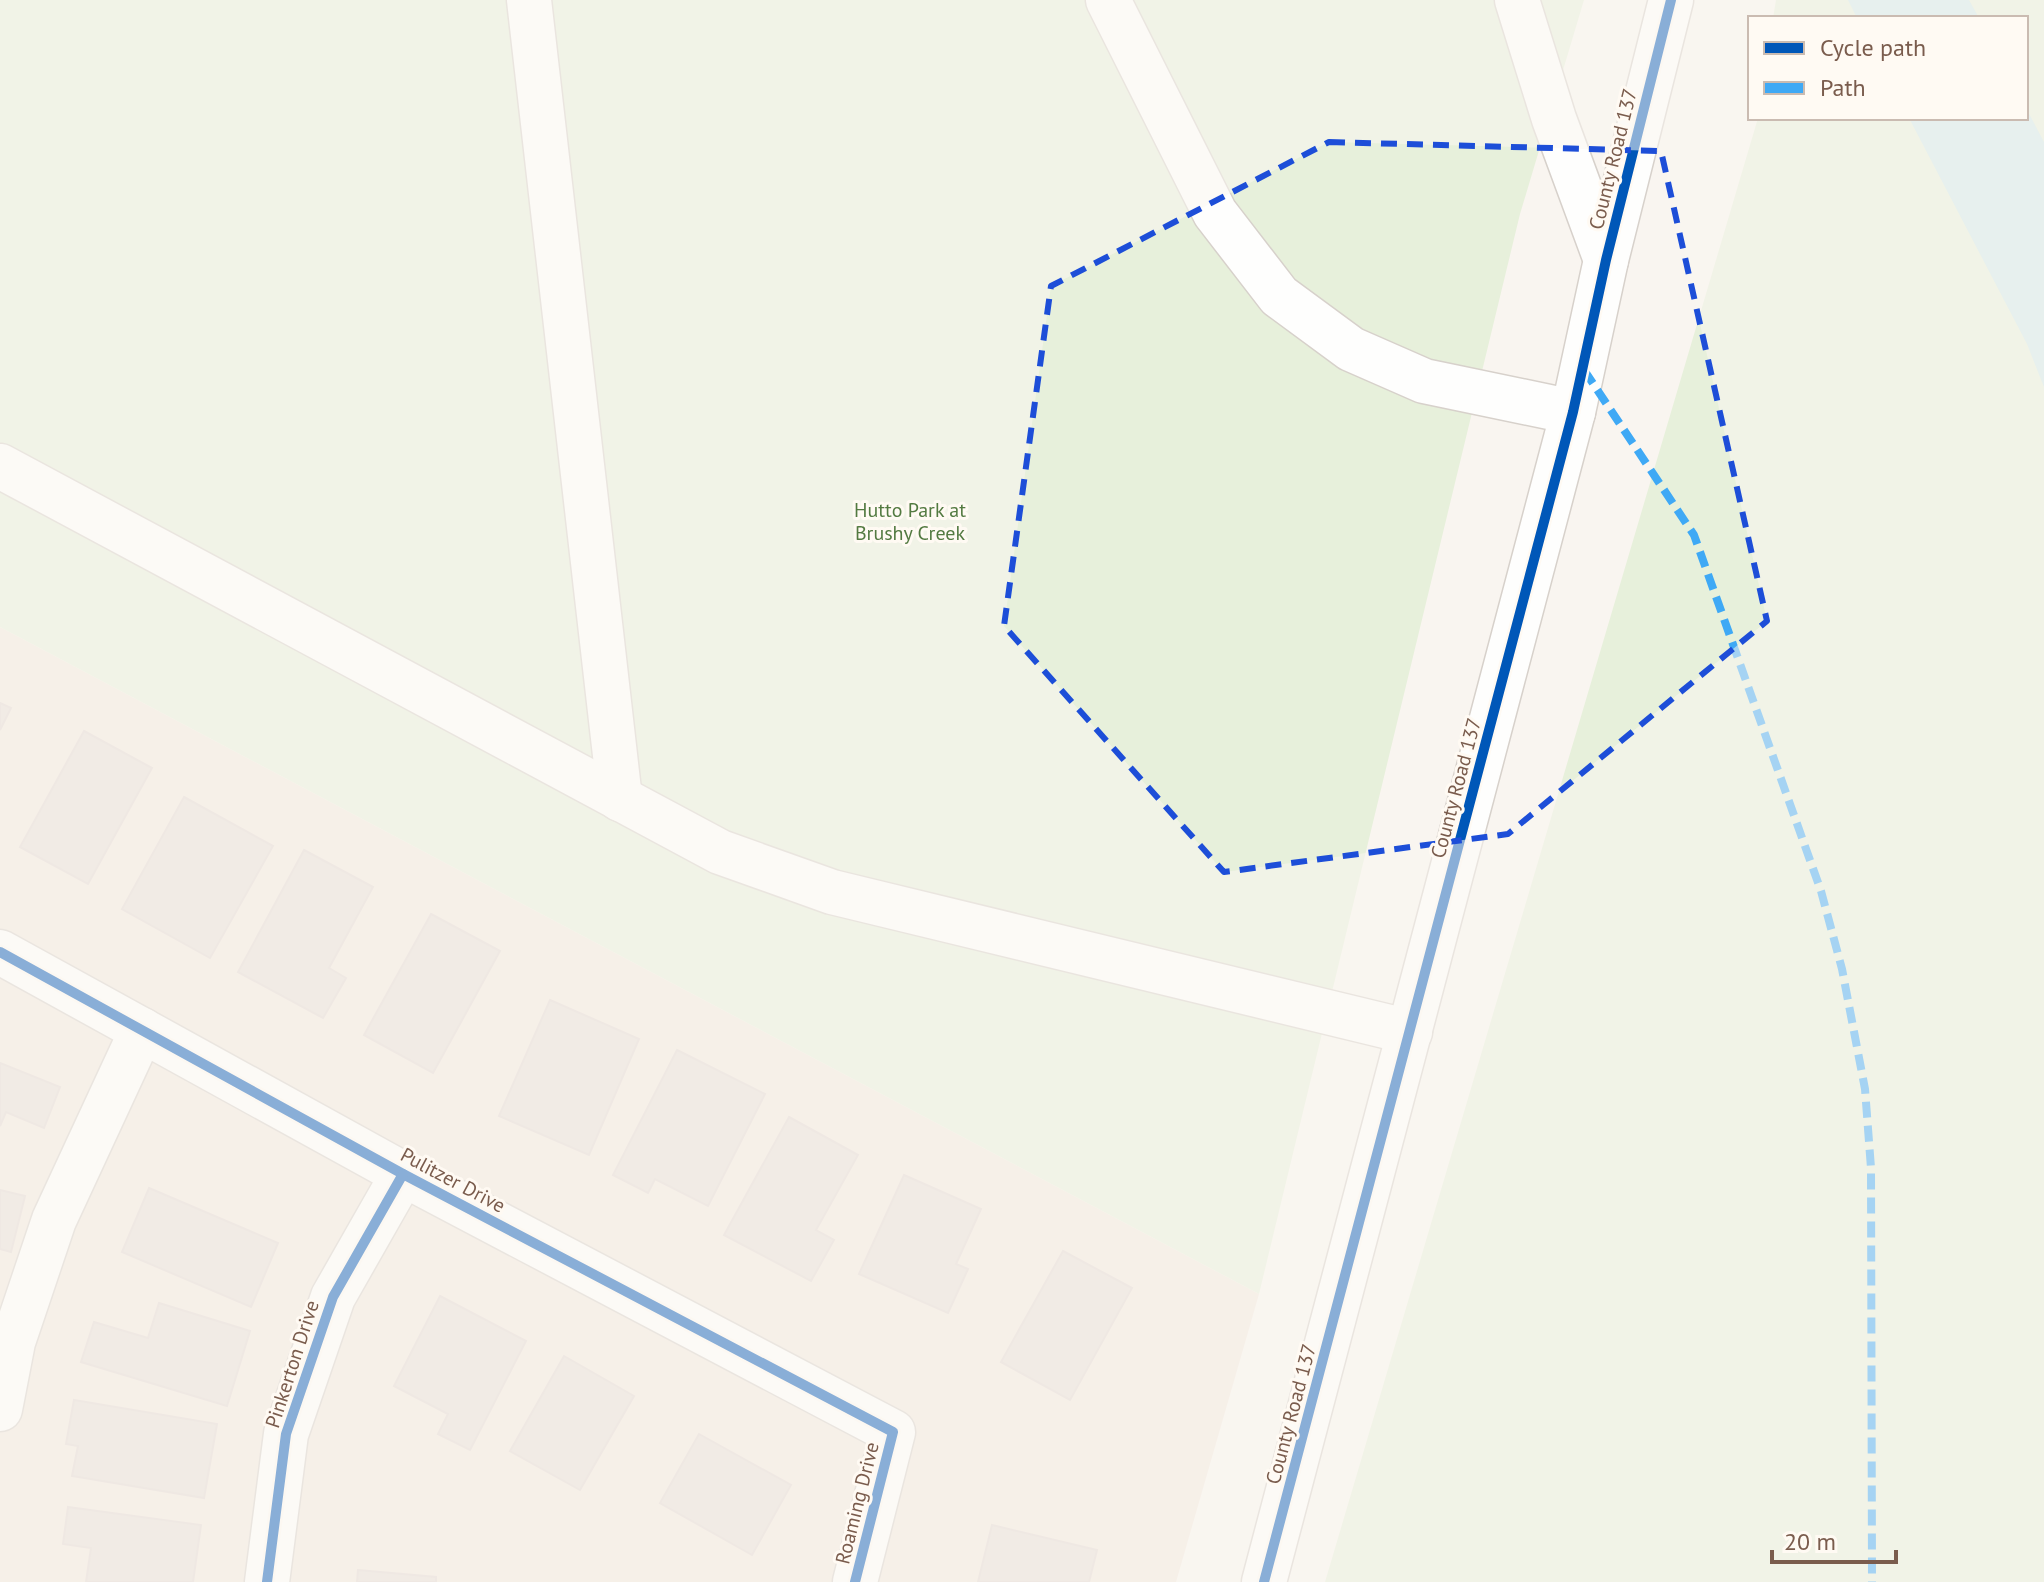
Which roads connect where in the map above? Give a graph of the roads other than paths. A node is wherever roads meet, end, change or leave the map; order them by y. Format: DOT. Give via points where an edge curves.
graph roads {
  1 [pos="529,0"];
  2 [pos="1108,0"];
  3 [pos="1517,0"];
  4 [pos="1671,0"];
  5 [pos="1606,260"];
  6 [pos="1573,412"];
  7 [pos="0,466"];
  8 [pos="620,799"];
  9 [pos="0,952"];
  10 [pos="142,1030"];
  11 [pos="1410,1032"];
  12 [pos="403,1174"];
  13 [pos="0,1409"];
  14 [pos="893,1432"];
  15 [pos="267,1582"];
  16 [pos="855,1582"];
  17 [pos="1264,1582"];
  1 -- 8 [label="street"];
  2 -- 6 [label="street" via="1215,213 1279,296 1351,349 1424,381"];
  3 -- 5 [label="street"];
  4 -- 5 [label="street, County Road 137"];
  5 -- 6 [label="street, County Road 137"];
  6 -- 11 [label="street, County Road 137"];
  7 -- 8 [label="street"];
  8 -- 11 [label="street" via="720,852 832,892"];
  9 -- 10 [label="street, Pulitzer Drive"];
  10 -- 12 [label="street, Pulitzer Drive"];
  10 -- 13 [label="street" via="54,1220 13,1342"];
  11 -- 17 [label="street, County Road 137"];
  12 -- 14 [label="street, Pulitzer Drive"];
  12 -- 15 [label="street, Pinkerton Drive" via="333,1297 286,1434"];
  14 -- 16 [label="street, Roaming Drive"];
}
